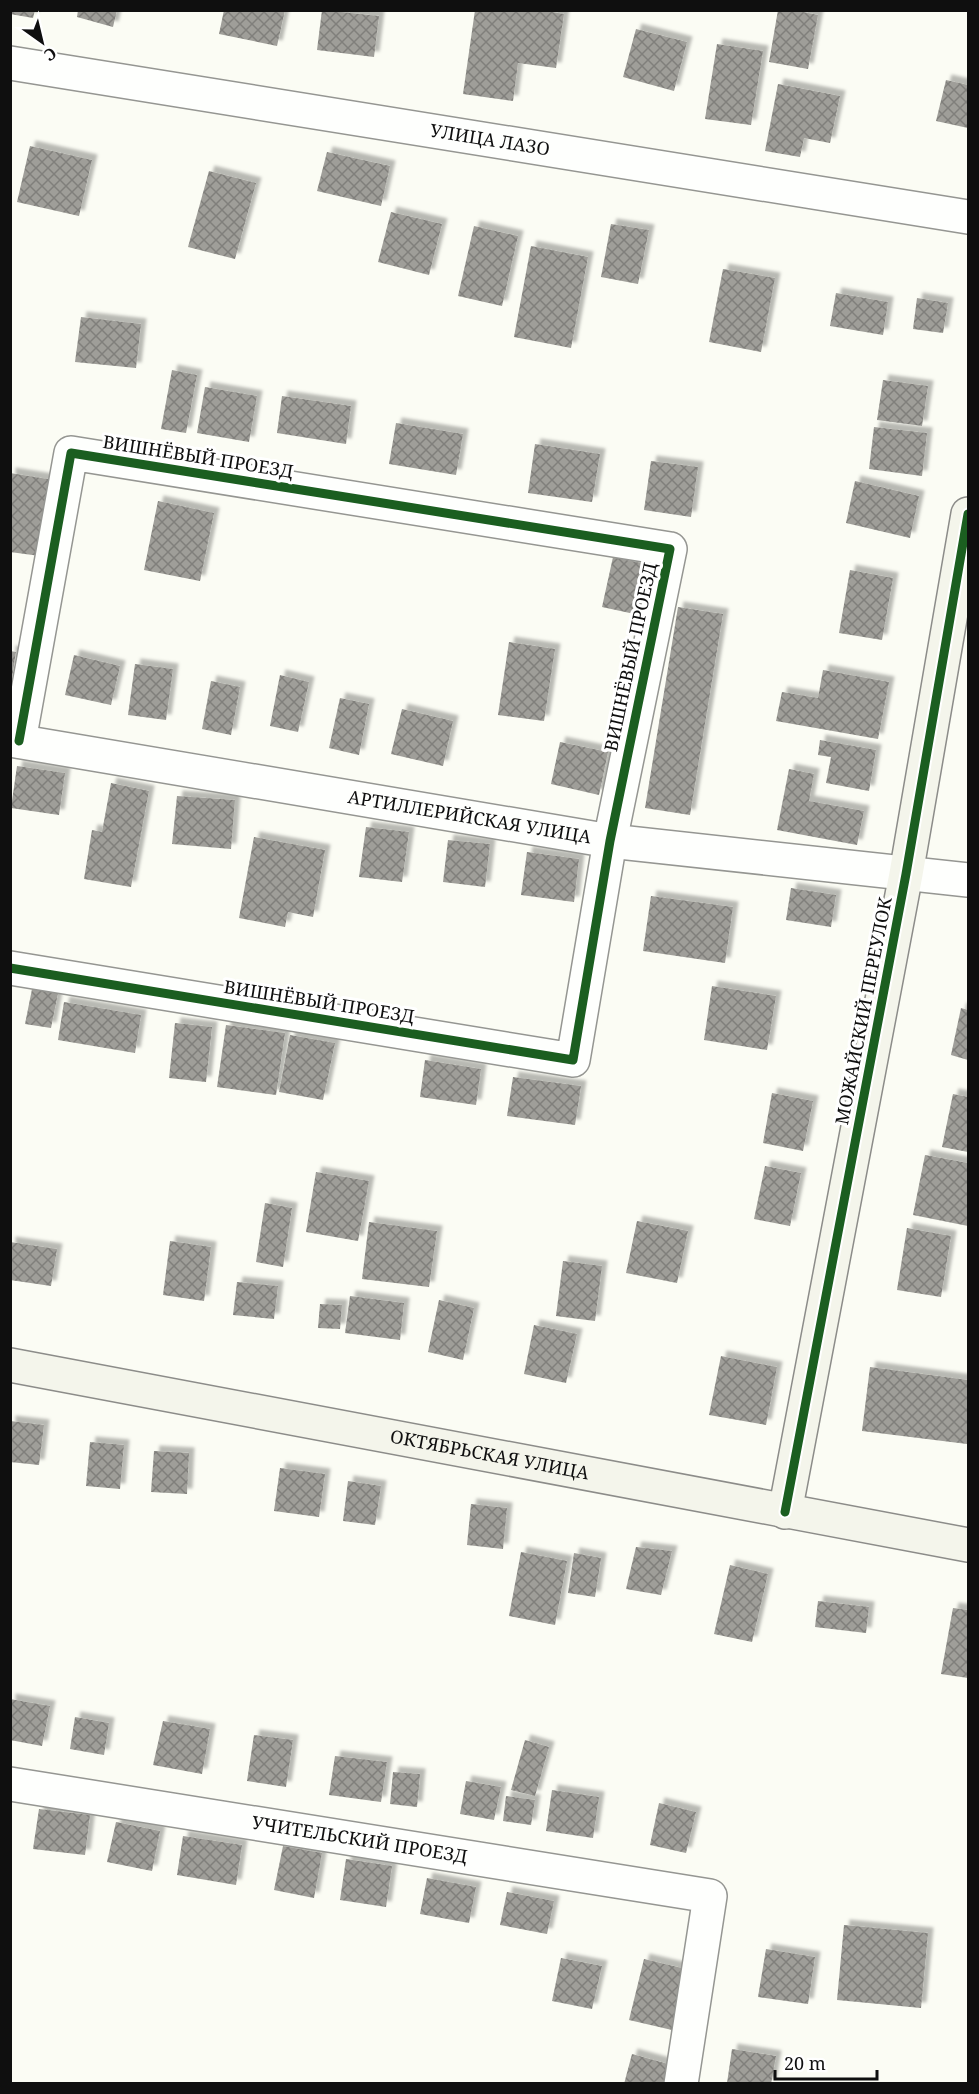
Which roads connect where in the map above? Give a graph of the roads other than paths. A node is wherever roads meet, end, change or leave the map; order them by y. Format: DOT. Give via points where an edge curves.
graph roads {
  1 [pos="10,63"];
  2 [pos="969,217"];
  3 [pos="969,514"];
  4 [pos="15,740"];
  5 [pos="610,841"];
  6 [pos="906,874"];
  7 [pos="969,880"];
  8 [pos="10,968"];
  9 [pos="10,1365"];
  10 [pos="785,1512"];
  11 [pos="969,1545"];
  12 [pos="10,1784"];
  13 [pos="681,2084"];
  1 -- 2 [label="street, УЛИЦА ЛАЗО"];
  3 -- 6 [label="street, МОЖАЙСКИЙ ПЕРЕУЛОК"];
  4 -- 5 [label="street, АРТИЛЛЕРИЙСКАЯ УЛИЦА"];
  4 -- 5 [label="street, ВИШНЁВЫЙ ПРОЕЗД" via="71,453 670,549"];
  5 -- 6 [label="street, АРТИЛЛЕРИЙСКАЯ УЛИЦА"];
  5 -- 8 [label="street, ВИШНЁВЫЙ ПРОЕЗД" via="573,1060"];
  6 -- 7 [label="street, АРТИЛЛЕРИЙСКАЯ УЛИЦА"];
  6 -- 10 [label="street, МОЖАЙСКИЙ ПЕРЕУЛОК"];
  9 -- 10 [label="street, ОКТЯБРЬСКАЯ УЛИЦА"];
  10 -- 11 [label="street, ОКТЯБРЬСКАЯ УЛИЦА"];
  12 -- 13 [label="street, УЧИТЕЛЬСКИЙ ПРОЕЗД" via="710,1896"];
}
